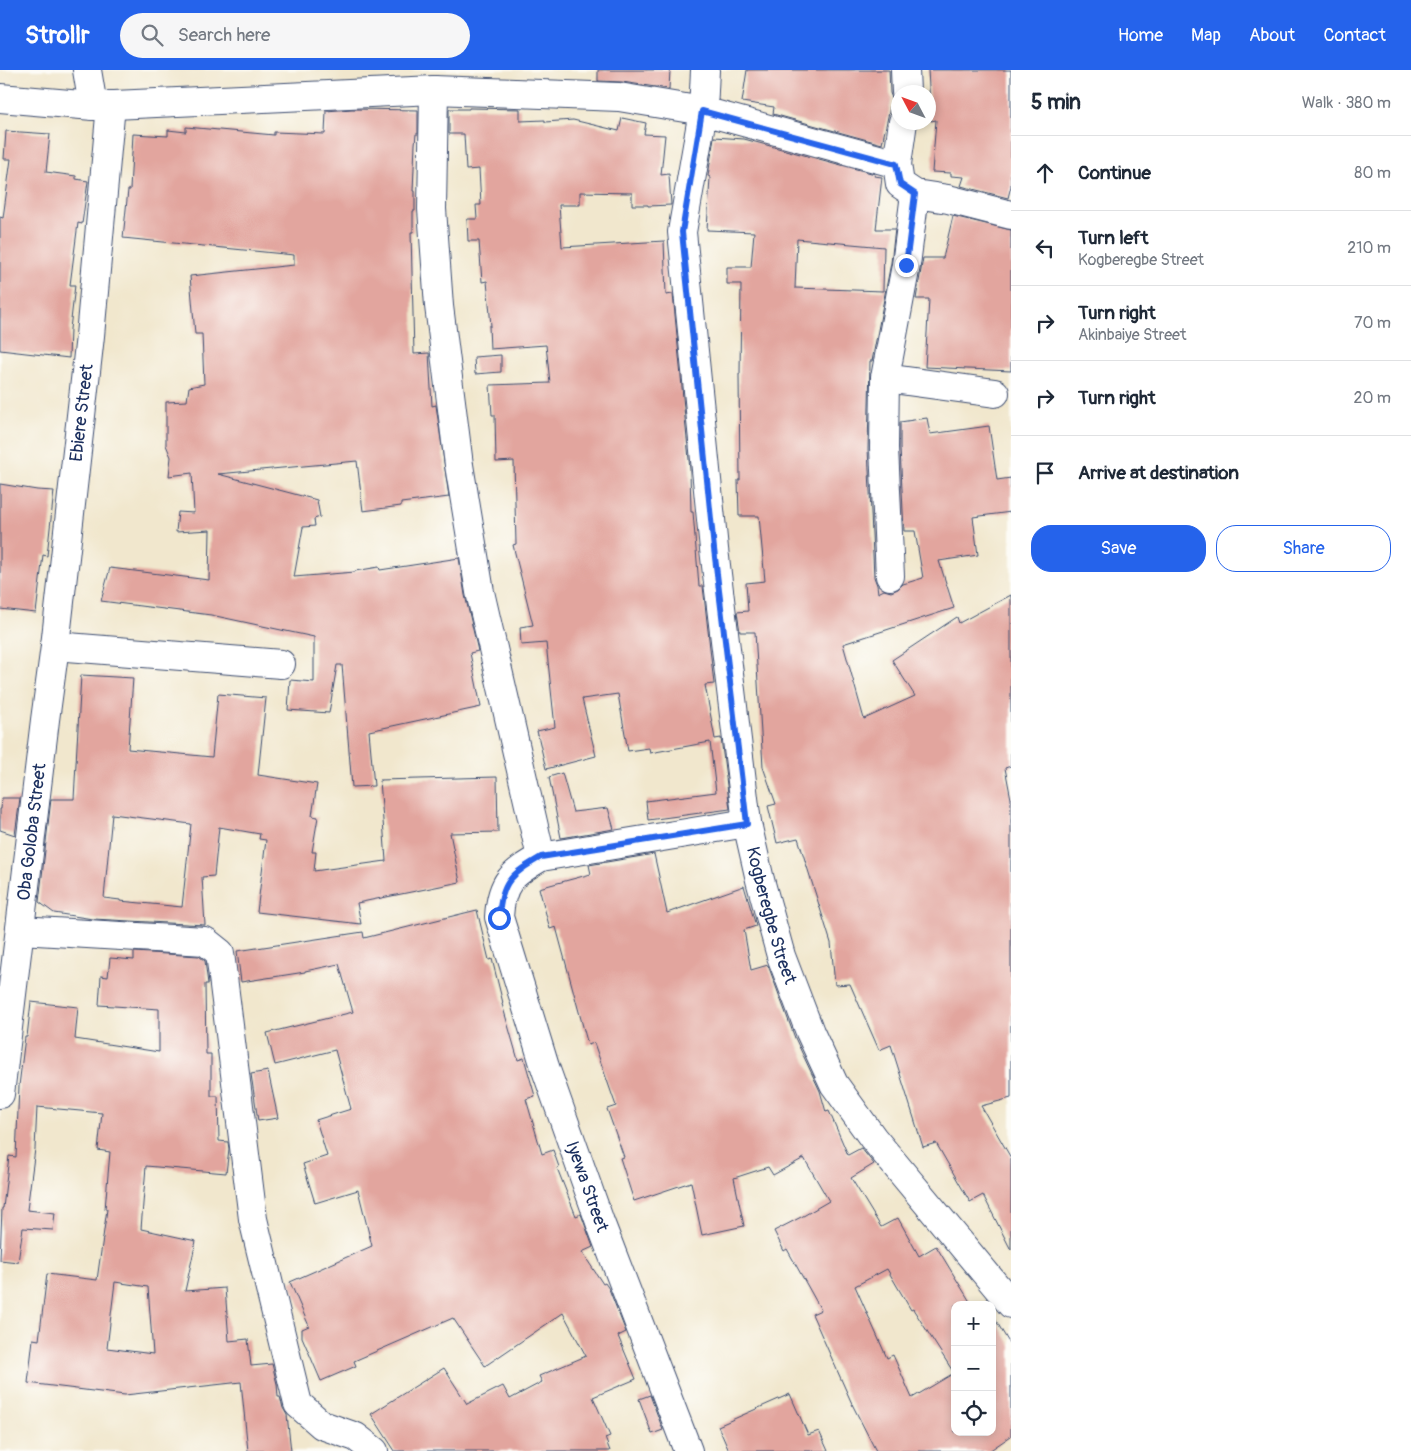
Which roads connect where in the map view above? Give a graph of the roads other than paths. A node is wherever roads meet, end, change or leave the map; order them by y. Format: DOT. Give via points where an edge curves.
graph roads {
  1 [pos="87,70"];
  2 [pos="705,70"];
  3 [pos="905,70"];
  4 [pos="369,81"];
  5 [pos="906,85"];
  6 [pos="434,90"];
  7 [pos="0,98"];
  8 [pos="102,106"];
  9 [pos="702,111"];
  10 [pos="902,130"];
  11 [pos="896,164"];
  12 [pos="915,194"];
  13 [pos="1011,216"];
  14 [pos="885,378"];
  15 [pos="995,393"];
  16 [pos="890,576"];
  17 [pos="55,646"];
  18 [pos="281,664"];
  19 [pos="45,720"];
  20 [pos="747,824"];
  21 [pos="541,857"];
  22 [pos="20,930"];
  23 [pos="0,1094"];
  24 [pos="1011,1304"];
  25 [pos="374,1451"];
  26 [pos="688,1451"];
  1 -- 8 [label="street, Ebiere Street"];
  2 -- 9 [label="street, Kogberegbe Street"];
  3 -- 5 [label="street"];
  4 -- 6 [label="street"];
  4 -- 8 [label="street"];
  6 -- 9 [label="street" via="619,97"];
  6 -- 21 [label="street" via="432,209 439,306 459,465 480,592"];
  7 -- 8 [label="street"];
  8 -- 17 [label="street, Ebiere Street" via="90,336"];
  9 -- 11 [label="street"];
  9 -- 20 [label="street, Kogberegbe Street" via="682,232 714,549"];
  10 -- 11 [label="street"];
  11 -- 12 [label="street" via="900,184"];
  12 -- 13 [label="street" via="948,198"];
  12 -- 14 [label="street" via="906,265"];
  14 -- 15 [label="street"];
  14 -- 16 [label="street" via="884,448"];
  17 -- 18 [label="street"];
  17 -- 19 [label="street, Ebiere Street"];
  19 -- 22 [label="street, Oba Goloba Street"];
  20 -- 21 [label="street"];
  20 -- 24 [label="street, Kogberegbe Street" via="781,956 834,1084 873,1138"];
  21 -- 26 [label="street, Iyewa Street" via="520,870 506,884 499,918 544,1067"];
  22 -- 23 [label="street, Oba Goloba Street"];
  22 -- 25 [label="street" via="205,941 220,954 253,1219 298,1404 322,1425 356,1436"];
}
